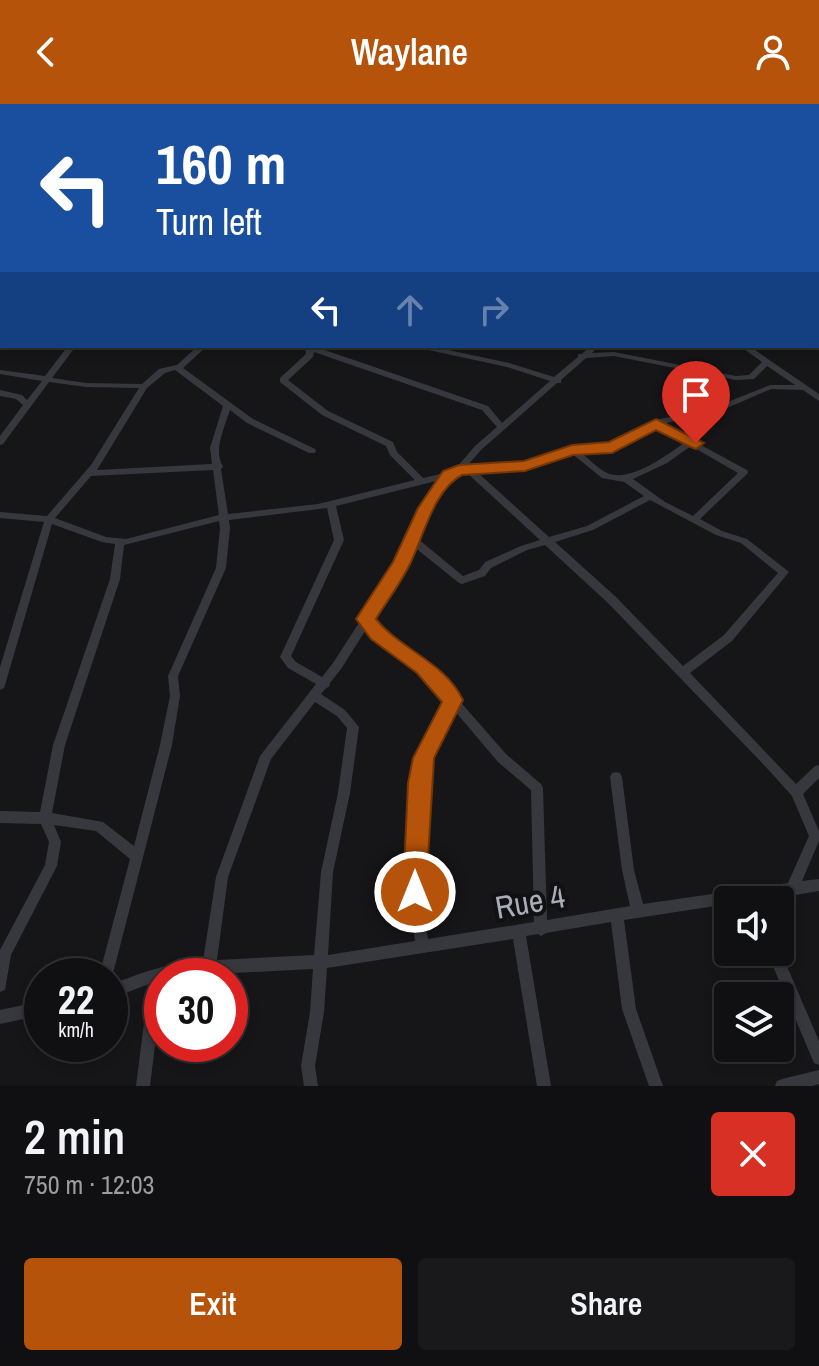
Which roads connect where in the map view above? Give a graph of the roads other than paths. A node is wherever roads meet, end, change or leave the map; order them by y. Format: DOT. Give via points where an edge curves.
graph roads {
  1 [pos="71,348"];
  2 [pos="201,348"];
  3 [pos="308,348"];
  4 [pos="311,348"];
  5 [pos="431,348"];
  6 [pos="592,348"];
  7 [pos="747,348"];
  8 [pos="581,356"];
  9 [pos="766,363"];
  10 [pos="178,368"];
  11 [pos="0,372"];
  12 [pos="46,381"];
  13 [pos="558,381"];
  14 [pos="144,386"];
  15 [pos="806,388"];
  16 [pos="0,393"];
  17 [pos="819,398"];
  18 [pos="228,404"];
  19 [pos="28,405"];
  20 [pos="656,424"];
  21 [pos="501,427"];
  22 [pos="0,442"];
  23 [pos="691,442"];
  24 [pos="572,450"];
  25 [pos="312,451"];
  26 [pos="219,467"];
  27 [pos="458,471"];
  28 [pos="89,473"];
  29 [pos="626,479"];
  30 [pos="421,481"];
  31 [pos="651,496"];
  32 [pos="331,505"];
  33 [pos="0,515"];
  34 [pos="224,517"];
  35 [pos="49,519"];
  36 [pos="695,519"];
  37 [pos="547,539"];
  38 [pos="413,540"];
  39 [pos="120,543"];
  40 [pos="366,619"];
  41 [pos="682,673"];
  42 [pos="325,684"];
  43 [pos="0,685"];
  44 [pos="315,696"];
  45 [pos="453,700"];
  46 [pos="819,770"];
  47 [pos="616,777"];
  48 [pos="796,792"];
  49 [pos="0,817"];
  50 [pos="45,818"];
  51 [pos="135,855"];
  52 [pos="819,885"];
  53 [pos="793,886"];
  54 [pos="794,890"];
  55 [pos="714,902"];
  56 [pos="638,911"];
  57 [pos="617,915"];
  58 [pos="541,929"];
  59 [pos="519,934"];
  60 [pos="422,946"];
  61 [pos="110,958"];
  62 [pos="211,958"];
  63 [pos="319,963"];
  64 [pos="780,966"];
  65 [pos="248,967"];
  66 [pos="0,985"];
  67 [pos="24,1012"];
  68 [pos="0,1017"];
  69 [pos="819,1058"];
  70 [pos="146,1062"];
  71 [pos="818,1080"];
  72 [pos="143,1086"];
  73 [pos="311,1086"];
  74 [pos="544,1086"];
  75 [pos="656,1086"];
  76 [pos="782,1086"];
  1 -- 12 [label="street"];
  2 -- 10 [label="street"];
  3 -- 30 [label="street" via="310,355 283,380 325,413 390,444"];
  4 -- 21 [label="street" via="481,406"];
  5 -- 13 [label="street"];
  6 -- 8 [label="street"];
  7 -- 9 [label="street"];
  8 -- 9 [label="street" via="614,354 736,378 754,376"];
  8 -- 13 [label="street"];
  9 -- 15 [label="street"];
  10 -- 14 [label="street" via="170,366"];
  10 -- 18 [label="street"];
  11 -- 12 [label="street"];
  12 -- 14 [label="street"];
  12 -- 19 [label="street"];
  13 -- 21 [label="street"];
  14 -- 28 [label="street"];
  15 -- 17 [label="street"];
  15 -- 20 [label="street" via="770,387 717,409"];
  16 -- 19 [label="street"];
  18 -- 25 [label="street" via="263,429"];
  18 -- 26 [label="street" via="214,448"];
  19 -- 22 [label="street"];
  20 -- 23 [label="street"];
  20 -- 24 [label="street" via="617,446"];
  21 -- 27 [label="street"];
  23 -- 29 [label="street"];
  23 -- 36 [label="street" via="744,472"];
  24 -- 27 [label="street" via="525,466"];
  24 -- 29 [label="street" via="605,476"];
  26 -- 28 [label="street"];
  26 -- 34 [label="street"];
  27 -- 30 [label="street"];
  27 -- 37 [label="street"];
  27 -- 38 [label="street" via="426,508"];
  28 -- 35 [label="street"];
  29 -- 31 [label="street"];
  30 -- 32 [label="street"];
  31 -- 36 [label="street"];
  31 -- 37 [label="street" via="590,528"];
  32 -- 34 [label="street"];
  32 -- 42 [label="street" via="339,540 285,657"];
  33 -- 35 [label="street"];
  34 -- 39 [label="street"];
  34 -- 51 [label="street" via="219,575 173,676 175,696 166,745"];
  35 -- 39 [label="street"];
  35 -- 43 [label="street"];
  36 -- 41 [label="street" via="744,541 785,573 728,638"];
  37 -- 38 [label="street" via="460,580"];
  37 -- 41 [label="street"];
  38 -- 40 [label="street"];
  39 -- 50 [label="street" via="115,579 61,737"];
  40 -- 42 [label="street"];
  40 -- 45 [label="street"];
  41 -- 48 [label="street"];
  42 -- 44 [label="street"];
  44 -- 62 [label="street" via="273,745 258,776 222,877"];
  44 -- 63 [label="street" via="353,727 327,872"];
  45 -- 58 [label="street" via="502,758 537,788"];
  45 -- 60 [label="street" via="424,758 419,783 414,868"];
  46 -- 48 [label="street"];
  47 -- 56 [label="street"];
  48 -- 53 [label="street" via="815,836"];
  49 -- 50 [label="street"];
  50 -- 51 [label="street" via="99,826"];
  50 -- 66 [label="street" via="55,842 51,866 5,954"];
  51 -- 61 [label="street"];
  52 -- 54 [label="street, Rue 4"];
  55 -- 56 [label="street, Rue 4"];
  56 -- 57 [label="street, Rue 4"];
  57 -- 58 [label="street, Rue 4"];
  57 -- 75 [label="street" via="629,1009"];
  58 -- 59 [label="street, Rue 4"];
  59 -- 60 [label="street, Rue 4"];
  59 -- 74 [label="street"];
  60 -- 63 [label="street, Rue 4"];
  63 -- 65 [label="street, Rue 4"];
  63 -- 73 [label="street" via="308,1066"];
  64 -- 69 [label="street"];
  67 -- 68 [label="street"];
  70 -- 72 [label="street"];
  71 -- 76 [label="street"];
}
